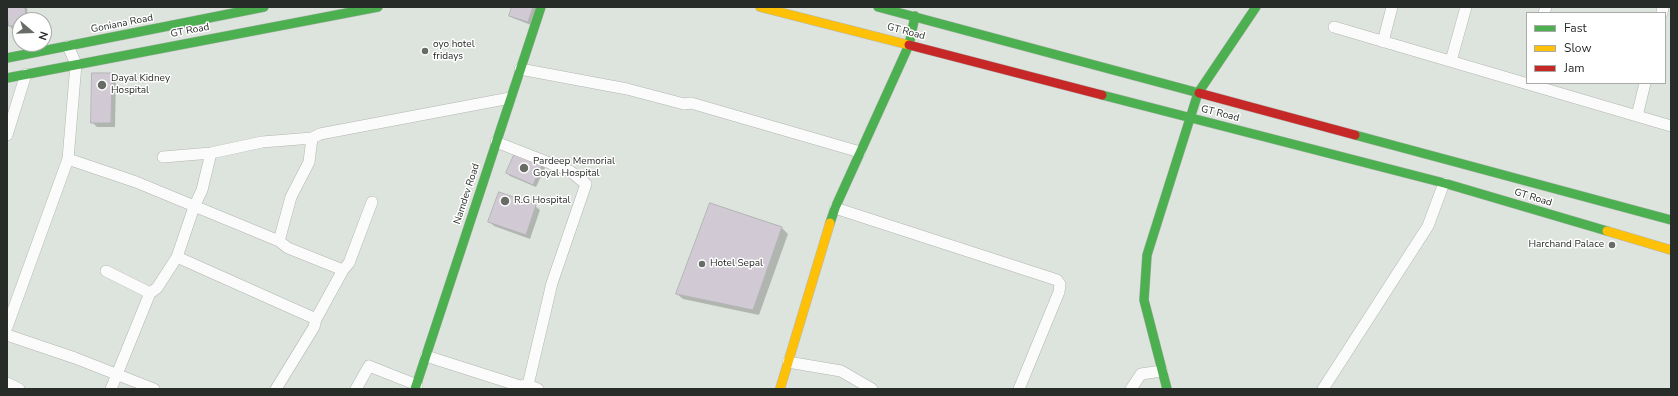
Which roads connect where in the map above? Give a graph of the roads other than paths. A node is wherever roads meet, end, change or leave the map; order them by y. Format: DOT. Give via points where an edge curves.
graph roads {
  1 [pos="264,7"];
  2 [pos="378,7"];
  3 [pos="541,7"];
  4 [pos="760,7"];
  5 [pos="878,7"];
  6 [pos="1256,7"];
  7 [pos="1392,7"];
  8 [pos="1466,7"];
  9 [pos="889,8"];
  10 [pos="915,16"];
  11 [pos="1334,27"];
  12 [pos="1383,42"];
  13 [pos="909,44"];
  14 [pos="68,46"];
  15 [pos="7,56"];
  16 [pos="1451,62"];
  17 [pos="76,64"];
  18 [pos="520,69"];
  19 [pos="26,74"];
  20 [pos="7,78"];
  21 [pos="1526,81"];
  22 [pos="1536,84"];
  23 [pos="1645,84"];
  24 [pos="1198,93"];
  25 [pos="510,98"];
  26 [pos="1637,116"];
  27 [pos="1190,118"];
  28 [pos="1671,126"];
  29 [pos="7,136"];
  30 [pos="312,138"];
  31 [pos="496,142"];
  32 [pos="860,152"];
  33 [pos="210,153"];
  34 [pos="68,158"];
  35 [pos="163,158"];
  36 [pos="1444,183"];
  37 [pos="372,202"];
  38 [pos="194,207"];
  39 [pos="835,208"];
  40 [pos="1671,220"];
  41 [pos="279,241"];
  42 [pos="1671,250"];
  43 [pos="177,257"];
  44 [pos="343,270"];
  45 [pos="106,271"];
  46 [pos="150,294"];
  47 [pos="316,319"];
  48 [pos="7,327"];
  49 [pos="7,336"];
  50 [pos="426,356"];
  51 [pos="788,362"];
  52 [pos="1162,371"];
  53 [pos="118,374"];
  54 [pos="7,384"];
  55 [pos="528,385"];
  56 [pos="416,387"];
  57 [pos="19,389"];
  58 [pos="111,389"];
  59 [pos="154,389"];
  60 [pos="276,389"];
  61 [pos="356,389"];
  62 [pos="538,389"];
  63 [pos="780,389"];
  64 [pos="872,389"];
  65 [pos="1019,389"];
  66 [pos="1131,389"];
  67 [pos="1167,389"];
  68 [pos="1323,389"];
  1 -- 14 [label="main road, Goniana Road"];
  2 -- 17 [label="main road, GT Road"];
  3 -- 18 [label="main road, Namdev Road"];
  4 -- 13 [label="main road, GT Road"];
  5 -- 9 [label="main road, GT Road"];
  6 -- 24 [label="main road"];
  7 -- 12 [label="street"];
  8 -- 16 [label="street"];
  9 -- 10 [label="main road, GT Road"];
  10 -- 13 [label="main road"];
  10 -- 24 [label="main road, GT Road"];
  11 -- 12 [label="street"];
  12 -- 16 [label="street"];
  13 -- 27 [label="main road, GT Road"];
  13 -- 32 [label="main road"];
  14 -- 15 [label="main road, Goniana Road"];
  14 -- 17 [label="street"];
  16 -- 21 [label="street"];
  17 -- 19 [label="main road, GT Road"];
  17 -- 34 [label="street"];
  18 -- 25 [label="main road, Namdev Road"];
  18 -- 32 [label="street" via="628,89 684,104 691,103"];
  19 -- 20 [label="main road, GT Road"];
  19 -- 29 [label="street"];
  22 -- 26 [label="street"];
  23 -- 26 [label="street"];
  24 -- 27 [label="main road"];
  24 -- 40 [label="main road, GT Road"];
  25 -- 30 [label="street" via="320,134"];
  25 -- 31 [label="main road, Namdev Road"];
  26 -- 28 [label="street"];
  27 -- 36 [label="main road, GT Road"];
  27 -- 52 [label="main road" via="1147,255 1144,300"];
  30 -- 33 [label="street" via="262,142"];
  30 -- 41 [label="street" via="309,162 291,197"];
  31 -- 50 [label="main road, Namdev Road"];
  31 -- 55 [label="street" via="570,171 586,184 552,283"];
  32 -- 39 [label="main road"];
  33 -- 35 [label="street"];
  33 -- 38 [label="street" via="202,190"];
  34 -- 38 [label="street" via="136,182"];
  34 -- 48 [label="street"];
  36 -- 42 [label="main road, GT Road"];
  36 -- 68 [label="street" via="1428,226"];
  37 -- 44 [label="street" via="349,263"];
  38 -- 41 [label="street"];
  38 -- 43 [label="street"];
  39 -- 51 [label="main road"];
  39 -- 65 [label="street" via="1057,280 1060,284 1059,292"];
  41 -- 44 [label="street" via="288,248"];
  43 -- 46 [label="street" via="158,288"];
  43 -- 47 [label="street"];
  44 -- 47 [label="street"];
  45 -- 46 [label="street"];
  46 -- 53 [label="street"];
  47 -- 60 [label="street" via="314,327"];
  49 -- 53 [label="street"];
  50 -- 55 [label="street" via="520,386"];
  50 -- 56 [label="main road, Namdev Road"];
  51 -- 63 [label="main road"];
  51 -- 64 [label="street" via="841,372"];
  52 -- 66 [label="street" via="1141,374"];
  52 -- 67 [label="main road"];
  53 -- 58 [label="street"];
  53 -- 59 [label="street"];
  54 -- 57 [label="street"];
  55 -- 62 [label="street"];
  56 -- 61 [label="street" via="369,366"];
}
